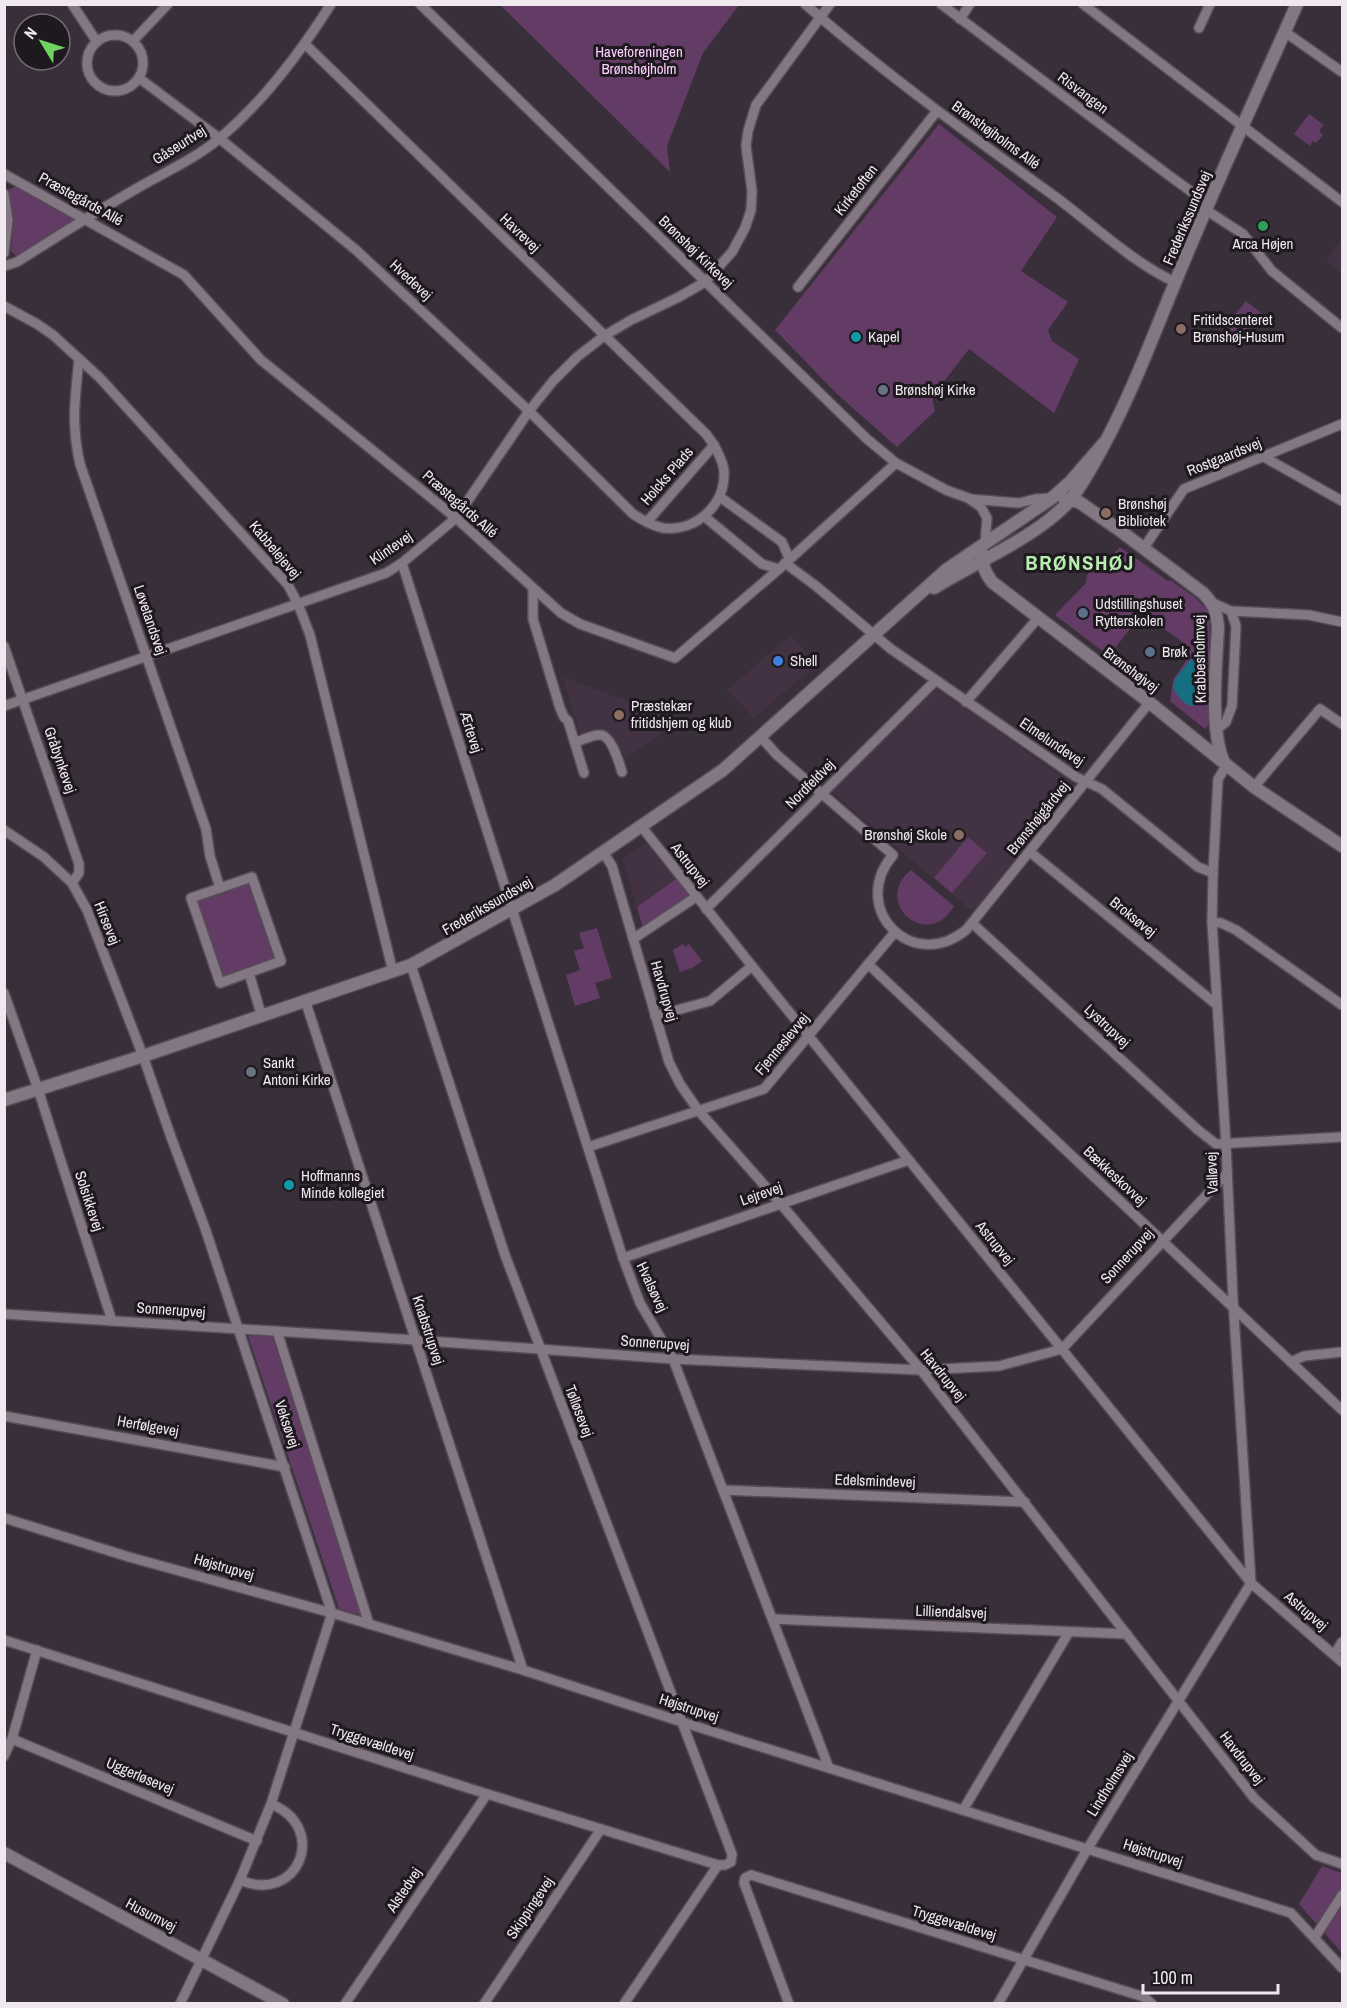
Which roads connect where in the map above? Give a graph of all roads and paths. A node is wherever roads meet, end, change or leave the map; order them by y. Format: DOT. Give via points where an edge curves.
graph roads {
  1 [pos="72,4"];
  2 [pos="168,4"];
  3 [pos="331,4"];
  4 [pos="420,4"];
  5 [pos="805,4"];
  6 [pos="830,4"];
  7 [pos="941,4"];
  8 [pos="970,4"];
  9 [pos="1083,4"];
  10 [pos="1210,4"];
  11 [pos="1297,4"];
  12 [pos="820,18"];
  13 [pos="960,19"];
  14 [pos="1199,28"];
  15 [pos="1285,32"];
  16 [pos="97,42"];
  17 [pos="133,42"];
  18 [pos="305,44"];
  19 [pos="1342,72"];
  20 [pos="139,78"];
  21 [pos="938,111"];
  22 [pos="1244,125"];
  23 [pos="219,138"];
  24 [pos="4,174"];
  25 [pos="4,194"];
  26 [pos="1342,202"];
  27 [pos="1208,206"];
  28 [pos="85,218"];
  29 [pos="4,253"];
  30 [pos="4,266"];
  31 [pos="705,282"];
  32 [pos="1175,282"];
  33 [pos="798,288"];
  34 [pos="4,306"];
  35 [pos="1342,328"];
  36 [pos="604,336"];
  37 [pos="79,359"];
  38 [pos="529,411"];
  39 [pos="1342,424"];
  40 [pos="1104,443"];
  41 [pos="714,445"];
  42 [pos="1264,457"];
  43 [pos="896,463"];
  44 [pos="720,497"];
  45 [pos="968,498"];
  46 [pos="1052,498"];
  47 [pos="1070,500"];
  48 [pos="1342,501"];
  49 [pos="705,517"];
  50 [pos="456,518"];
  51 [pos="647,522"];
  52 [pos="985,544"];
  53 [pos="1143,549"];
  54 [pos="982,561"];
  55 [pos="402,563"];
  56 [pos="784,564"];
  57 [pos="533,589"];
  58 [pos="910,603"];
  59 [pos="1213,603"];
  60 [pos="298,604"];
  61 [pos="1231,611"];
  62 [pos="1038,618"];
  63 [pos="1342,622"];
  64 [pos="874,636"];
  65 [pos="4,646"];
  66 [pos="147,657"];
  67 [pos="935,681"];
  68 [pos="23,700"];
  69 [pos="966,702"];
  70 [pos="1149,703"];
  71 [pos="4,706"];
  72 [pos="1342,724"];
  73 [pos="1177,725"];
  74 [pos="1216,730"];
  75 [pos="761,738"];
  76 [pos="576,742"];
  77 [pos="1225,763"];
  78 [pos="622,772"];
  79 [pos="584,773"];
  80 [pos="1086,782"];
  81 [pos="1254,787"];
  82 [pos="821,794"];
  83 [pos="641,826"];
  84 [pos="4,830"];
  85 [pos="1342,846"];
  86 [pos="603,852"];
  87 [pos="1029,852"];
  88 [pos="1213,873"];
  89 [pos="72,883"];
  90 [pos="220,888"];
  91 [pos="696,897"];
  92 [pos="706,909"];
  93 [pos="512,910"];
  94 [pos="1212,922"];
  95 [pos="972,923"];
  96 [pos="895,932"];
  97 [pos="633,939"];
  98 [pos="868,964"];
  99 [pos="411,965"];
  100 [pos="752,966"];
  101 [pos="393,972"];
  102 [pos="249,973"];
  103 [pos="4,993"];
  104 [pos="305,1000"];
  105 [pos="1217,1005"];
  106 [pos="1342,1005"];
  107 [pos="261,1014"];
  108 [pos="655,1016"];
  109 [pos="808,1037"];
  110 [pos="143,1056"];
  111 [pos="38,1089"];
  112 [pos="4,1100"];
  113 [pos="698,1110"];
  114 [pos="1342,1137"];
  115 [pos="1226,1144"];
  116 [pos="588,1147"];
  117 [pos="909,1160"];
  118 [pos="1227,1173"];
  119 [pos="780,1203"];
  120 [pos="1162,1241"];
  121 [pos="622,1258"];
  122 [pos="1233,1306"];
  123 [pos="4,1314"];
  124 [pos="112,1321"];
  125 [pos="240,1329"];
  126 [pos="276,1331"];
  127 [pos="415,1340"];
  128 [pos="1062,1348"];
  129 [pos="540,1350"];
  130 [pos="1342,1352"];
  131 [pos="673,1359"];
  132 [pos="1291,1362"];
  133 [pos="921,1370"];
  134 [pos="1342,1410"];
  135 [pos="4,1416"];
  136 [pos="285,1467"];
  137 [pos="723,1490"];
  138 [pos="1025,1502"];
  139 [pos="4,1518"];
  140 [pos="1251,1583"];
  141 [pos="333,1613"];
  142 [pos="773,1619"];
  143 [pos="369,1624"];
  144 [pos="1069,1632"];
  145 [pos="1127,1634"];
  146 [pos="4,1640"];
  147 [pos="1342,1642"];
  148 [pos="37,1650"];
  149 [pos="1334,1655"];
  150 [pos="1342,1662"];
  151 [pos="523,1670"];
  152 [pos="1179,1700"];
  153 [pos="682,1722"];
  154 [pos="296,1733"];
  155 [pos="12,1739"];
  156 [pos="4,1756"];
  157 [pos="829,1768"];
  158 [pos="487,1794"];
  159 [pos="271,1804"];
  160 [pos="963,1810"];
  161 [pos="601,1829"];
  162 [pos="257,1841"];
  163 [pos="1088,1848"];
  164 [pos="4,1853"];
  165 [pos="1342,1864"];
  166 [pos="718,1865"];
  167 [pos="240,1880"];
  168 [pos="1342,1895"];
  169 [pos="1315,1937"];
  170 [pos="202,1960"];
  171 [pos="1024,1960"];
  172 [pos="1342,1968"];
  173 [pos="786,2001"];
  174 [pos="180,2004"];
  175 [pos="283,2004"];
  176 [pos="345,2004"];
  177 [pos="484,2004"];
  178 [pos="624,2004"];
  179 [pos="998,2004"];
  180 [pos="1152,2004"];
  1 -- 16 [label="street"];
  2 -- 17 [label="street"];
  3 -- 18 [label="street, Gåseurtvej"];
  4 -- 31 [label="street, Brønshøj Kirkevej"];
  5 -- 12 [label="street, Brønshøjholms Allé"];
  6 -- 12 [label="street, Klintevej"];
  7 -- 13 [label="street, Risvangen"];
  8 -- 13 [label="street"];
  9 -- 22 [label="street"];
  10 -- 14 [label="street"];
  11 -- 15 [label="main road, Frederikssundsvej"];
  12 -- 21 [label="street, Brønshøjholms Allé"];
  12 -- 31 [label="street, Klintevej" via="756,105 746,146 752,191 749,217 732,252"];
  13 -- 27 [label="street, Risvangen"];
  15 -- 19 [label="street"];
  15 -- 22 [label="main road, Frederikssundsvej"];
  16 -- 17 [label="street" via="115,35"];
  16 -- 20 [label="street" via="87,61 88,72 101,88 122,91"];
  17 -- 20 [label="street" via="143,59"];
  18 -- 23 [label="street, Gåseurtvej" via="275,82"];
  18 -- 36 [label="street, Havrevej"];
  20 -- 23 [label="street, Hvedevej"];
  21 -- 32 [label="street, Brønshøjholms Allé" via="1125,250"];
  21 -- 33 [label="street, Kirketoften"];
  22 -- 26 [label="street"];
  22 -- 27 [label="main road, Frederikssundsvej"];
  23 -- 28 [label="street, Gåseurtvej"];
  23 -- 38 [label="street, Hvedevej" via="356,250"];
  24 -- 28 [label="street, Præstegårds Allé"];
  25 -- 29 [label="street" via="8,220"];
  27 -- 32 [label="main road, Frederikssundsvej"];
  27 -- 35 [label="street, Risvangen" via="1243,234 1272,272"];
  28 -- 30 [label="street, Gåseurtvej" via="17,262"];
  28 -- 50 [label="street, Præstegårds Allé" via="184,275 261,360"];
  31 -- 36 [label="street, Klintevej"];
  31 -- 43 [label="street, Brønshøj Kirkevej"];
  32 -- 40 [label="main road, Frederikssundsvej"];
  34 -- 37 [label="street, Kabbelejevej" via="37,324"];
  36 -- 38 [label="street, Klintevej" via="577,357"];
  36 -- 41 [label="street, Havrevej"];
  37 -- 60 [label="street, Kabbelejevej" via="273,567"];
  37 -- 66 [label="street, Løvetandsvej" via="73,420 77,454"];
  38 -- 50 [label="street, Klintevej"];
  38 -- 51 [label="street, Hvedevej" via="623,506"];
  39 -- 42 [label="street, Rostgaardsvej"];
  40 -- 46 [label="main road, Frederikssundsvej"];
  40 -- 47 [label="main road, Frederikssundsvej"];
  41 -- 44 [label="street, Holcks Plads" via="724,470"];
  41 -- 51 [label="street, Holcks Plads"];
  42 -- 48 [label="street"];
  42 -- 53 [label="street, Rostgaardsvej" via="1184,489"];
  43 -- 45 [label="street, Brønshøj Kirkevej"];
  43 -- 56 [label="street, Præstegårds Allé"];
  44 -- 49 [label="street"];
  44 -- 56 [label="street" via="782,542"];
  45 -- 46 [label="street, Brønshøj Kirkevej" via="1019,502"];
  45 -- 52 [label="street, Brønshøj Kirkevej" via="985,512"];
  46 -- 47 [label="main road, Krabbesholmvej"];
  46 -- 52 [label="main road, Frederikssundsvej"];
  47 -- 53 [label="main road, Krabbesholmvej" via="1079,502"];
  47 -- 54 [label="main road, Frederikssundsvej" via="1037,527"];
  49 -- 51 [label="street, Holcks Plads" via="677,528"];
  49 -- 56 [label="street" via="762,564"];
  50 -- 55 [label="street, Klintevej"];
  50 -- 57 [label="street, Præstegårds Allé"];
  52 -- 54 [label="main road"];
  52 -- 58 [label="main road, Frederikssundsvej" via="946,570"];
  53 -- 59 [label="main road, Krabbesholmvej"];
  54 -- 58 [label="main road, Frederikssundsvej"];
  54 -- 62 [label="main road, Brønshøjvej" via="992,582"];
  55 -- 60 [label="street, Klintevej" via="386,573"];
  55 -- 93 [label="street, Ærtevej"];
  56 -- 57 [label="street, Præstegårds Allé" via="675,658 580,624"];
  56 -- 64 [label="street"];
  57 -- 76 [label="street" via="533,619 560,708"];
  58 -- 64 [label="main road, Frederikssundsvej"];
  59 -- 61 [label="street"];
  59 -- 74 [label="main road, Krabbesholmvej" via="1218,628"];
  60 -- 66 [label="street, Klintevej"];
  60 -- 101 [label="street, Kabbelejevej" via="310,635"];
  61 -- 63 [label="street" via="1309,615"];
  61 -- 74 [label="street, Krabbesholmvej" via="1236,626 1232,706 1226,722"];
  62 -- 69 [label="street"];
  62 -- 70 [label="main road, Brønshøjvej"];
  64 -- 67 [label="street, Elmelundevej"];
  64 -- 75 [label="main road, Frederikssundsvej"];
  65 -- 68 [label="street, Gråbynkevej"];
  66 -- 68 [label="street, Klintevej"];
  66 -- 90 [label="street, Løvetandsvej" via="206,829"];
  67 -- 69 [label="street, Elmelundevej"];
  67 -- 82 [label="street, Nordfeldvej"];
  68 -- 71 [label="street, Klintevej"];
  68 -- 89 [label="street, Gråbynkevej" via="79,864 79,873"];
  69 -- 80 [label="street, Elmelundevej"];
  70 -- 73 [label="main road, Brønshøjvej"];
  70 -- 80 [label="street, Brønshøjgårdvej"];
  72 -- 81 [label="street" via="1320,709"];
  73 -- 74 [label="main road" via="1200,737"];
  73 -- 77 [label="main road, Brønshøjvej"];
  74 -- 77 [label="main road, Krabbesholmvej" via="1218,749"];
  75 -- 82 [label="street"];
  75 -- 83 [label="main road, Frederikssundsvej" via="723,770"];
  76 -- 78 [label="street" via="599,734 604,736"];
  76 -- 79 [label="street"];
  77 -- 81 [label="main road, Brønshøjvej"];
  77 -- 88 [label="street, Valløvej" via="1218,780"];
  80 -- 87 [label="street, Brønshøjgårdvej"];
  80 -- 88 [label="street, Elmelundevej" via="1102,789 1198,867"];
  81 -- 85 [label="main road, Brønshøjvej"];
  82 -- 92 [label="street, Nordfeldvej"];
  82 -- 96 [label="street" via="893,855 878,880 877,899 883,917"];
  83 -- 86 [label="main road, Frederikssundsvej"];
  83 -- 91 [label="street, Astrupvej"];
  84 -- 89 [label="street, Hirsevej" via="44,857"];
  86 -- 93 [label="main road, Frederikssundsvej"];
  86 -- 97 [label="street, Havdrupvej" via="612,866"];
  87 -- 95 [label="street, Brønshøjgårdvej"];
  87 -- 105 [label="street, Broksøvej"];
  88 -- 94 [label="street, Valløvej"];
  89 -- 110 [label="street, Hirsevej" via="87,910"];
  90 -- 102 [label="street" via="191,898 220,983"];
  90 -- 102 [label="street" via="252,877 281,962"];
  91 -- 92 [label="street, Astrupvej"];
  91 -- 97 [label="street"];
  92 -- 100 [label="street, Astrupvej"];
  93 -- 99 [label="main road, Frederikssundsvej"];
  93 -- 116 [label="street, Hvalsøvej"];
  94 -- 105 [label="street, Valløvej"];
  94 -- 106 [label="street" via="1236,930"];
  95 -- 96 [label="street, Brønshøjgårdvej" via="950,941 931,945 912,942"];
  95 -- 115 [label="street, Lystrupvej" via="1198,1130 1216,1144"];
  96 -- 98 [label="street, Fjenneslevvej"];
  97 -- 108 [label="street, Havdrupvej"];
  98 -- 109 [label="street, Fjenneslevvej"];
  98 -- 120 [label="street, Bækkeskovvej"];
  99 -- 101 [label="main road, Frederikssundsvej"];
  99 -- 129 [label="street, Tølløsevej" via="505,1255"];
  100 -- 108 [label="street" via="710,1001"];
  100 -- 109 [label="street, Astrupvej"];
  101 -- 104 [label="main road, Frederikssundsvej"];
  102 -- 107 [label="street"];
  103 -- 111 [label="street, Solsikkevej"];
  104 -- 107 [label="main road, Frederikssundsvej"];
  104 -- 127 [label="street, Knabstrupvej"];
  105 -- 115 [label="street, Valløvej"];
  107 -- 110 [label="main road, Frederikssundsvej"];
  108 -- 113 [label="street, Havdrupvej" via="669,1062"];
  109 -- 113 [label="street, Fjenneslevvej" via="764,1089"];
  109 -- 117 [label="street, Astrupvej"];
  110 -- 111 [label="main road, Frederikssundsvej"];
  110 -- 125 [label="street, Veksøvej"];
  111 -- 112 [label="main road, Frederikssundsvej"];
  111 -- 124 [label="street, Solsikkevej"];
  113 -- 116 [label="street, Fjenneslevvej"];
  113 -- 119 [label="street, Havdrupvej"];
  114 -- 115 [label="street"];
  115 -- 118 [label="street, Valløvej"];
  116 -- 121 [label="street, Hvalsøvej"];
  117 -- 119 [label="street, Lejrevej"];
  117 -- 128 [label="street, Astrupvej"];
  118 -- 120 [label="street, Sonnerupvej"];
  118 -- 122 [label="street, Valløvej"];
  119 -- 121 [label="street, Lejrevej"];
  119 -- 133 [label="street, Havdrupvej"];
  120 -- 122 [label="street, Bækkeskovvej"];
  120 -- 128 [label="street, Sonnerupvej"];
  121 -- 131 [label="street, Hvalsøvej" via="640,1303"];
  122 -- 132 [label="street, Bækkeskovvej"];
  122 -- 140 [label="street, Valløvej"];
  123 -- 124 [label="street, Sonnerupvej"];
  124 -- 125 [label="street, Sonnerupvej"];
  125 -- 126 [label="street, Sonnerupvej"];
  125 -- 136 [label="street, Veksøvej"];
  126 -- 127 [label="street, Sonnerupvej"];
  126 -- 143 [label="street, Veksøvej"];
  127 -- 129 [label="street, Sonnerupvej"];
  127 -- 151 [label="street, Knabstrupvej"];
  128 -- 133 [label="street, Sonnerupvej" via="999,1366"];
  128 -- 140 [label="street, Astrupvej"];
  129 -- 131 [label="street, Sonnerupvej"];
  129 -- 153 [label="street, Tølløsevej"];
  130 -- 132 [label="street" via="1304,1356"];
  131 -- 133 [label="street, Sonnerupvej"];
  131 -- 137 [label="street, Hvalsøvej"];
  132 -- 134 [label="street, Bækkeskovvej"];
  133 -- 138 [label="street, Havdrupvej"];
  135 -- 136 [label="street, Herfølgevej"];
  136 -- 141 [label="street, Veksøvej"];
  137 -- 138 [label="street, Edelsmindevej"];
  137 -- 142 [label="street, Hvalsøvej"];
  138 -- 145 [label="street, Havdrupvej"];
  139 -- 141 [label="street, Højstrupvej"];
  140 -- 149 [label="street, Astrupvej"];
  140 -- 152 [label="street, Lindholmsvej"];
  141 -- 143 [label="street, Højstrupvej"];
  141 -- 154 [label="street"];
  142 -- 144 [label="street, Lilliendalsvej"];
  142 -- 157 [label="street, Hvalsøvej"];
  143 -- 151 [label="street, Højstrupvej"];
  144 -- 145 [label="street, Lilliendalsvej"];
  144 -- 160 [label="street"];
  145 -- 152 [label="street, Havdrupvej"];
  146 -- 148 [label="street, Tryggevældevej"];
  147 -- 149 [label="street"];
  148 -- 154 [label="street, Tryggevældevej"];
  148 -- 155 [label="street"];
  149 -- 150 [label="street, Astrupvej"];
  151 -- 153 [label="street, Højstrupvej"];
  152 -- 163 [label="street, Lindholmsvej"];
  152 -- 165 [label="street, Havdrupvej" via="1254,1798 1316,1855"];
  153 -- 157 [label="street, Højstrupvej"];
  153 -- 166 [label="street, Tølløsevej" via="732,1854 731,1862"];
  154 -- 158 [label="street, Tryggevældevej"];
  154 -- 159 [label="street"];
  155 -- 156 [label="street"];
  155 -- 162 [label="street, Uggerløsevej"];
  157 -- 160 [label="street, Højstrupvej"];
  158 -- 161 [label="street, Tryggevældevej"];
  158 -- 176 [label="street, Alstedvej"];
  159 -- 162 [label="street"];
  159 -- 167 [label="street" via="284,1809 301,1830 301,1857 295,1869 275,1884 251,1885"];
  160 -- 163 [label="street, Højstrupvej"];
  161 -- 166 [label="street, Tryggevældevej"];
  161 -- 177 [label="street, Skippingevej"];
  162 -- 167 [label="street"];
  163 -- 169 [label="street, Højstrupvej" via="1291,1913"];
  163 -- 171 [label="street, Lindholmsvej"];
  164 -- 170 [label="main road, Husumvej"];
  166 -- 178 [label="street"];
  167 -- 170 [label="street"];
  168 -- 169 [label="street"];
  169 -- 172 [label="street, Højstrupvej"];
  170 -- 174 [label="street"];
  170 -- 175 [label="main road, Husumvej"];
  171 -- 173 [label="street, Tryggevældevej" via="751,1875 744,1883"];
  171 -- 179 [label="street, Lindholmsvej"];
  171 -- 180 [label="street, Tryggevældevej" via="1144,1997"];
}
